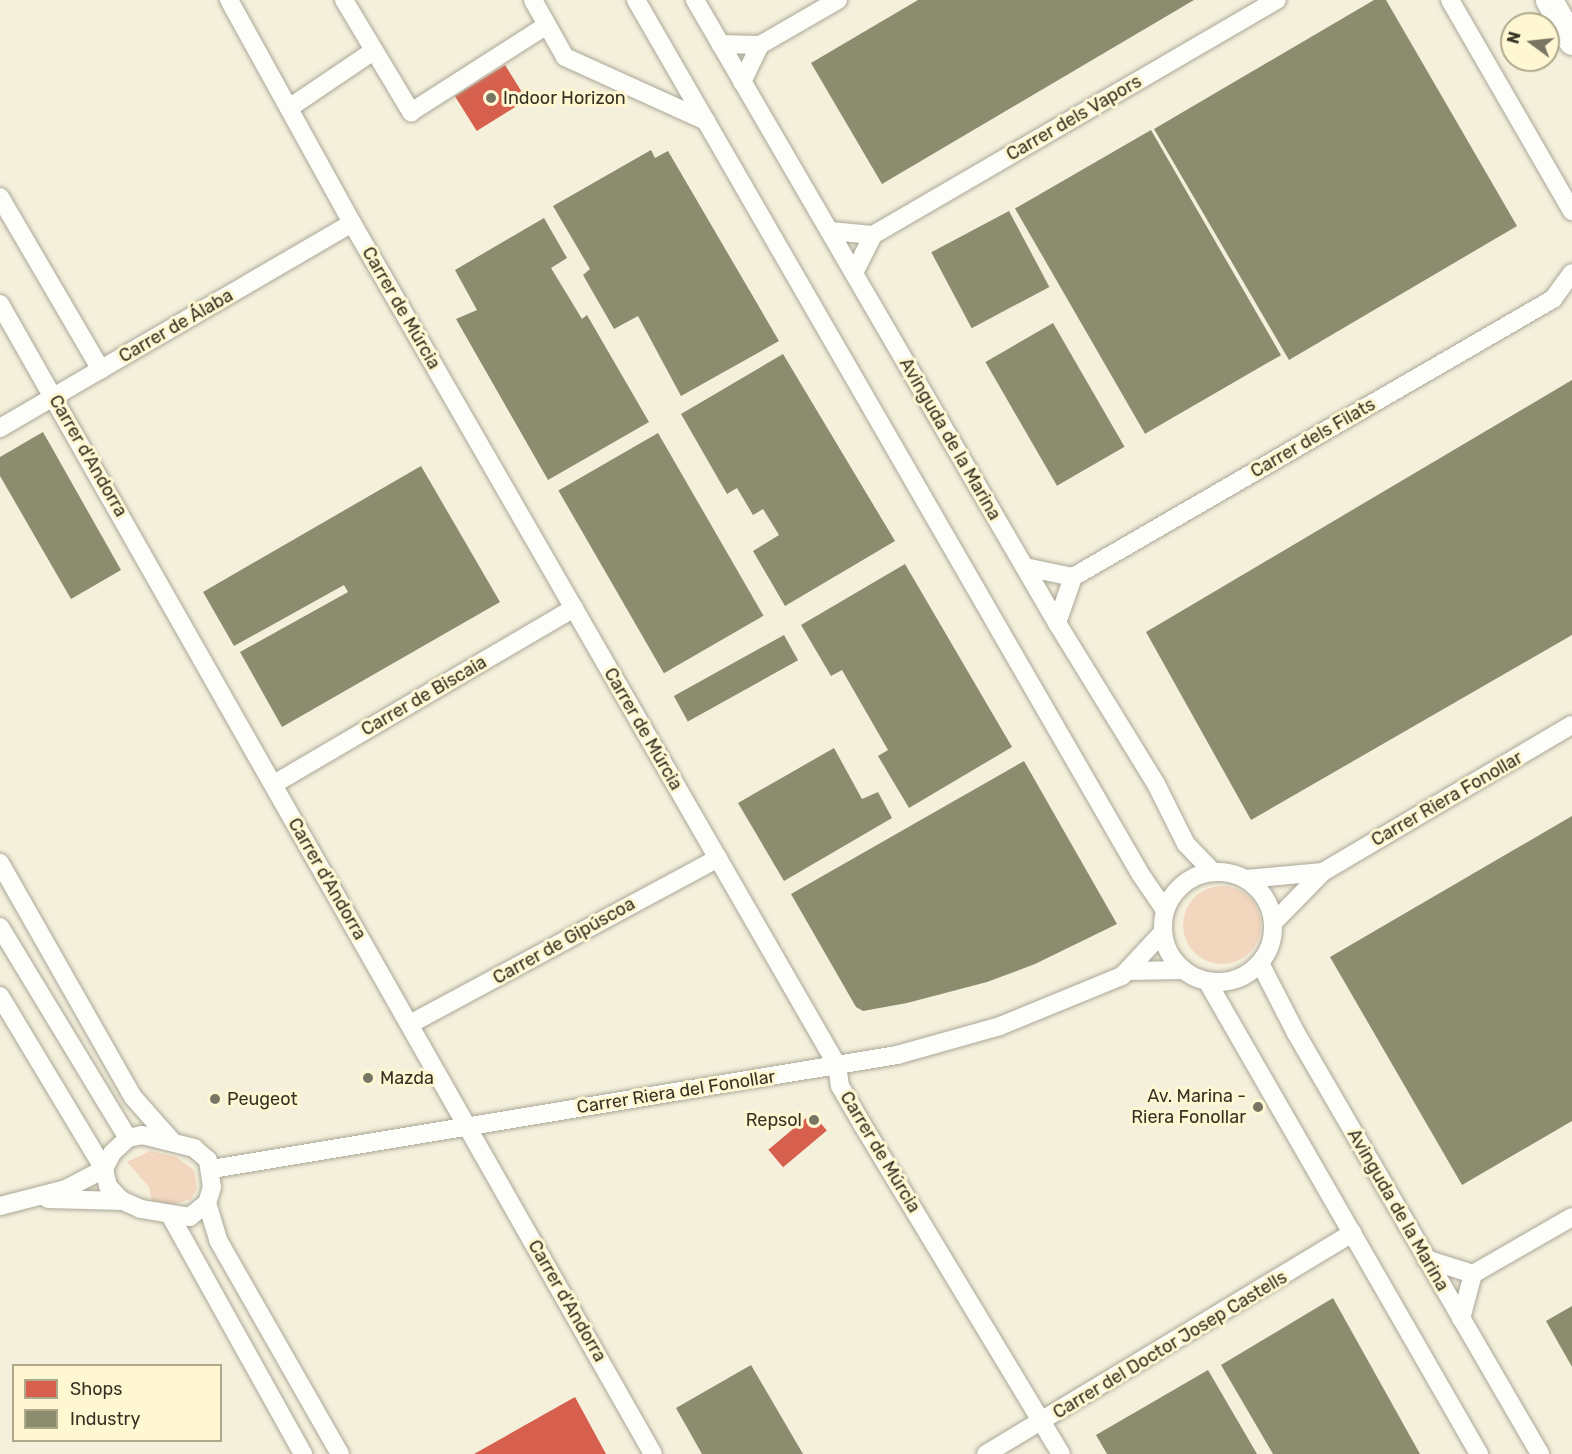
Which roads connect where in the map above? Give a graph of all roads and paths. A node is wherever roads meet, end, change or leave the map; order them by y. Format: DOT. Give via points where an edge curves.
graph roads {
  1 [pos="230,0"];
  2 [pos="344,0"];
  3 [pos="533,0"];
  4 [pos="636,0"];
  5 [pos="695,0"];
  6 [pos="838,0"];
  7 [pos="1276,0"];
  8 [pos="1450,0"];
  9 [pos="1549,0"];
  10 [pos="547,25"];
  11 [pos="1572,41"];
  12 [pos="720,44"];
  13 [pos="760,45"];
  14 [pos="372,52"];
  15 [pos="742,82"];
  16 [pos="289,108"];
  17 [pos="706,121"];
  18 [pos="0,197"];
  19 [pos="1572,211"];
  20 [pos="352,223"];
  21 [pos="830,231"];
  22 [pos="873,235"];
  23 [pos="854,273"];
  24 [pos="1572,273"];
  25 [pos="1572,296"];
  26 [pos="1553,298"];
  27 [pos="0,304"];
  28 [pos="101,370"];
  29 [pos="55,397"];
  30 [pos="0,428"];
  31 [pos="1025,567"];
  32 [pos="1073,577"];
  33 [pos="574,608"];
  34 [pos="1057,623"];
  35 [pos="1572,725"];
  36 [pos="274,784"];
  37 [pos="718,858"];
  38 [pos="0,863"];
  39 [pos="1213,872"];
  40 [pos="1323,872"];
  41 [pos="1246,879"];
  42 [pos="1166,910"];
  43 [pos="1273,923"];
  44 [pos="0,927"];
  45 [pos="1163,932"];
  46 [pos="1260,963"];
  47 [pos="1184,970"];
  48 [pos="1129,971"];
  49 [pos="1208,981"];
  50 [pos="0,996"];
  51 [pos="410,1024"];
  52 [pos="837,1065"];
  53 [pos="468,1126"];
  54 [pos="128,1138"];
  55 [pos="171,1140"];
  56 [pos="104,1169"];
  57 [pos="212,1169"];
  58 [pos="37,1199"];
  59 [pos="123,1201"];
  60 [pos="207,1203"];
  61 [pos="0,1206"];
  62 [pos="170,1215"];
  63 [pos="1572,1217"];
  64 [pos="1353,1233"];
  65 [pos="1426,1259"];
  66 [pos="1473,1274"];
  67 [pos="1461,1319"];
  68 [pos="1042,1421"];
  69 [pos="297,1451"];
  70 [pos="340,1454"];
  71 [pos="653,1454"];
  72 [pos="986,1454"];
  73 [pos="1061,1454"];
  74 [pos="1479,1454"];
  75 [pos="1540,1454"];
  1 -- 16 [label="street, Carrer de Múrcia"];
  2 -- 14 [label="street"];
  3 -- 10 [label="street"];
  4 -- 17 [label="street"];
  5 -- 12 [label="street, Avinguda de la Marina"];
  6 -- 13 [label="street"];
  7 -- 22 [label="street, Carrer dels Vapors"];
  8 -- 19 [label="street"];
  9 -- 11 [label="highway"];
  10 -- 14 [label="street" via="411,112"];
  10 -- 17 [label="street" via="565,57"];
  12 -- 13 [label="street"];
  12 -- 15 [label="street, Avinguda de la Marina"];
  13 -- 15 [label="street"];
  14 -- 16 [label="street"];
  15 -- 21 [label="street, Avinguda de la Marina"];
  16 -- 20 [label="street, Carrer de Múrcia"];
  17 -- 42 [label="street" via="1141,875"];
  18 -- 28 [label="street"];
  20 -- 28 [label="street, Carrer de Álaba"];
  20 -- 33 [label="street, Carrer de Múrcia"];
  21 -- 22 [label="street"];
  21 -- 23 [label="street, Avinguda de la Marina"];
  22 -- 23 [label="street"];
  23 -- 31 [label="street, Avinguda de la Marina"];
  24 -- 26 [label="street, Carrer dels Filats"];
  25 -- 26 [label="street, Carrer dels Filats"];
  26 -- 32 [label="street, Carrer dels Filats"];
  27 -- 29 [label="street, Carrer d'Andorra"];
  28 -- 29 [label="street, Carrer de Álaba"];
  29 -- 30 [label="street, Carrer de Álaba"];
  29 -- 36 [label="street, Carrer d'Andorra"];
  31 -- 32 [label="street"];
  31 -- 34 [label="street, Avinguda de la Marina"];
  32 -- 34 [label="street"];
  33 -- 36 [label="street, Carrer de Biscaia"];
  33 -- 37 [label="street, Carrer de Múrcia"];
  34 -- 39 [label="street, Avinguda de la Marina" via="1156,784 1186,844"];
  35 -- 40 [label="street, Carrer Riera Fonollar"];
  36 -- 51 [label="street, Carrer d'Andorra"];
  37 -- 51 [label="street, Carrer de Gipúscoa"];
  37 -- 52 [label="street, Carrer de Múrcia"];
  38 -- 55 [label="street" via="133,1097"];
  39 -- 41 [label="street"];
  39 -- 42 [label="street" via="1184,884"];
  40 -- 41 [label="street, Carrer Riera Fonollar"];
  40 -- 43 [label="street, Carrer Riera Fonollar"];
  41 -- 43 [label="street" via="1265,897"];
  42 -- 45 [label="street"];
  43 -- 46 [label="street" via="1272,940"];
  44 -- 54 [label="street"];
  45 -- 47 [label="street" via="1169,953"];
  45 -- 48 [label="street"];
  46 -- 49 [label="street" via="1236,979"];
  46 -- 65 [label="street, Avinguda de la Marina"];
  47 -- 48 [label="street"];
  47 -- 49 [label="street"];
  48 -- 52 [label="street, Carrer Riera del Fonollar" via="1000,1026 897,1055"];
  49 -- 64 [label="street"];
  50 -- 56 [label="street"];
  51 -- 53 [label="street, Carrer d'Andorra"];
  52 -- 53 [label="street, Carrer Riera del Fonollar"];
  52 -- 68 [label="street, Carrer de Múrcia" via="840,1086"];
  53 -- 57 [label="street, Carrer Riera del Fonollar"];
  53 -- 71 [label="street, Carrer d'Andorra"];
  54 -- 55 [label="street" via="153,1135"];
  54 -- 56 [label="street" via="115,1149"];
  55 -- 57 [label="street" via="194,1149 208,1160"];
  56 -- 58 [label="street" via="78,1184"];
  56 -- 59 [label="street" via="108,1186"];
  57 -- 60 [label="street"];
  58 -- 59 [label="street"];
  58 -- 61 [label="street"];
  59 -- 62 [label="street"];
  60 -- 62 [label="street" via="190,1217"];
  60 -- 70 [label="street" via="218,1240"];
  62 -- 69 [label="street"];
  63 -- 66 [label="street"];
  64 -- 68 [label="street, Carrer del Doctor Josep Castells"];
  64 -- 74 [label="street"];
  65 -- 66 [label="street"];
  65 -- 67 [label="street, Avinguda de la Marina"];
  66 -- 67 [label="street"];
  67 -- 75 [label="street, Avinguda de la Marina"];
  68 -- 72 [label="street, Carrer del Doctor Josep Castells"];
  68 -- 73 [label="street, Carrer de Múrcia"];
}
